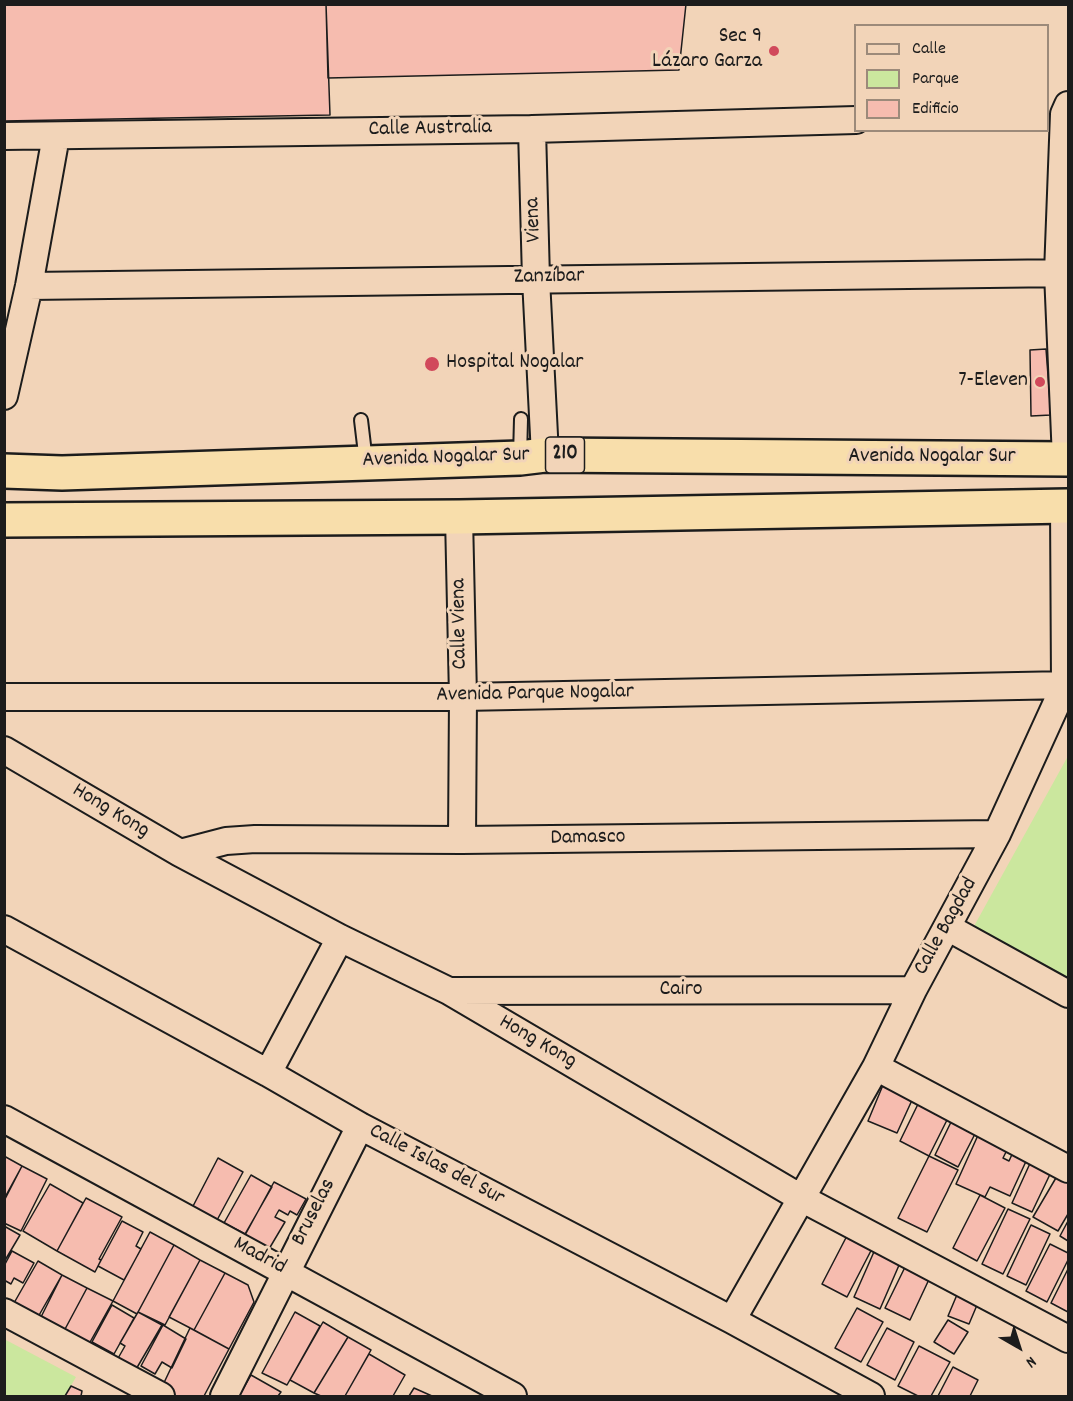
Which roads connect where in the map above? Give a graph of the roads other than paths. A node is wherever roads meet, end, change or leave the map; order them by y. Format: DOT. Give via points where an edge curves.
graph roads {
  1 [pos="1062,112"];
  2 [pos="854,120"];
  3 [pos="532,129"];
  4 [pos="4,136"];
  5 [pos="56,136"];
  6 [pos="1063,273"];
  7 [pos="536,279"];
  8 [pos="29,286"];
  9 [pos="4,396"];
  10 [pos="520,419"];
  11 [pos="361,420"];
  12 [pos="532,456"];
  13 [pos="1067,459"];
  14 [pos="366,463"];
  15 [pos="4,471"];
  16 [pos="1066,506"];
  17 [pos="459,517"];
  18 [pos="4,520"];
  19 [pos="1067,685"];
  20 [pos="4,697"];
  21 [pos="463,697"];
  22 [pos="4,750"];
  23 [pos="998,834"];
  24 [pos="462,840"];
  25 [pos="180,854"];
  26 [pos="947,927"];
  27 [pos="4,929"];
  28 [pos="340,938"];
  29 [pos="913,990"];
  30 [pos="449,991"];
  31 [pos="1068,994"];
  32 [pos="876,1067"];
  33 [pos="268,1073"];
  34 [pos="4,1119"];
  35 [pos="360,1126"];
  36 [pos="1068,1169"];
  37 [pos="801,1198"];
  38 [pos="286,1271"];
  39 [pos="4,1311"];
  40 [pos="732,1320"];
  41 [pos="1068,1339"];
  42 [pos="161,1396"];
  43 [pos="224,1396"];
  44 [pos="513,1396"];
  45 [pos="871,1396"];
  1 -- 6 [label="street"];
  2 -- 3 [label="street, Calle Australia"];
  3 -- 5 [label="street, Calle Australia"];
  3 -- 7 [label="street, Viena"];
  4 -- 5 [label="street, Calle Australia"];
  5 -- 8 [label="street"];
  6 -- 7 [label="street, Zanzíbar"];
  6 -- 13 [label="street"];
  7 -- 8 [label="street, Zanzíbar"];
  7 -- 12 [label="street, Viena"];
  8 -- 9 [label="street"];
  10 -- 12 [label="lane"];
  11 -- 14 [label="lane"];
  12 -- 13 [label="highway, Avenida Nogalar Sur / 210"];
  12 -- 14 [label="highway, Avenida Nogalar Sur / 210"];
  14 -- 15 [label="highway, Avenida Nogalar Sur / 210" via="62,473"];
  16 -- 17 [label="highway"];
  16 -- 19 [label="street, Calle Bagdad"];
  17 -- 18 [label="highway"];
  17 -- 21 [label="street, Calle Viena"];
  19 -- 21 [label="street, Avenida Parque Nogalar"];
  19 -- 23 [label="street, Calle Bagdad"];
  20 -- 21 [label="street, Avenida Parque Nogalar"];
  21 -- 24 [label="street, Calle Viena"];
  22 -- 25 [label="street, Hong Kong"];
  23 -- 24 [label="street, Damasco"];
  23 -- 26 [label="street, Calle Bagdad"];
  24 -- 25 [label="street, Damasco" via="255,839 226,841"];
  25 -- 28 [label="street, Hong Kong"];
  26 -- 29 [label="street, Calle Bagdad"];
  26 -- 31 [label="street"];
  27 -- 33 [label="street, Calle Islas del Sur"];
  28 -- 30 [label="street, Hong Kong"];
  28 -- 33 [label="street"];
  29 -- 30 [label="street, Cairo"];
  29 -- 32 [label="street, Calle Bagdad"];
  30 -- 37 [label="street, Hong Kong"];
  32 -- 36 [label="street"];
  32 -- 37 [label="street, Calle Bagdad"];
  33 -- 35 [label="street, Calle Islas del Sur"];
  34 -- 38 [label="street, Madrid"];
  35 -- 38 [label="street, Bruselas"];
  35 -- 40 [label="street, Calle Islas del Sur"];
  37 -- 40 [label="street, Calle Bagdad"];
  37 -- 41 [label="street, Hong Kong"];
  38 -- 43 [label="street, Bruselas"];
  38 -- 44 [label="street, Madrid"];
  39 -- 42 [label="street"];
  40 -- 45 [label="street, Calle Islas del Sur"];
}
